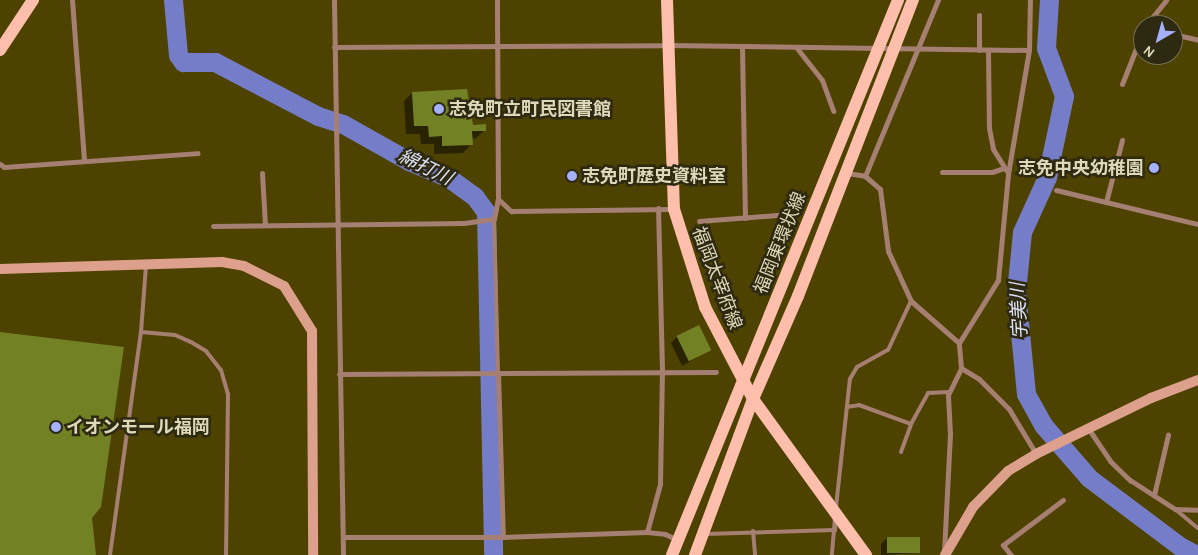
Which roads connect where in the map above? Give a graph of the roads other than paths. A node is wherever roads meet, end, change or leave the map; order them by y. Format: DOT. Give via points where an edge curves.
graph roads {
  1 [pos="32,0"];
  2 [pos="72,0"];
  3 [pos="334,0"];
  4 [pos="497,0"];
  5 [pos="667,0"];
  6 [pos="898,0"];
  7 [pos="913,0"];
  8 [pos="938,0"];
  9 [pos="1030,0"];
  10 [pos="1166,0"];
  11 [pos="979,15"];
  12 [pos="1154,15"];
  13 [pos="1183,36"];
  14 [pos="1198,40"];
  15 [pos="667,46"];
  16 [pos="742,46"];
  17 [pos="334,47"];
  18 [pos="796,47"];
  19 [pos="497,48"];
  20 [pos="879,48"];
  21 [pos="894,49"];
  22 [pos="916,49"];
  23 [pos="0,50"];
  24 [pos="979,50"];
  25 [pos="988,50"];
  26 [pos="1030,50"];
  27 [pos="1133,56"];
  28 [pos="1122,84"];
  29 [pos="833,111"];
  30 [pos="1122,140"];
  31 [pos="197,153"];
  32 [pos="84,161"];
  33 [pos="0,164"];
  34 [pos="1004,168"];
  35 [pos="845,172"];
  36 [pos="942,172"];
  37 [pos="262,173"];
  38 [pos="1008,174"];
  39 [pos="865,176"];
  40 [pos="1056,190"];
  41 [pos="498,199"];
  42 [pos="1106,202"];
  43 [pos="658,208"];
  44 [pos="674,209"];
  45 [pos="789,214"];
  46 [pos="745,218"];
  47 [pos="494,219"];
  48 [pos="699,221"];
  49 [pos="336,224"];
  50 [pos="1198,224"];
  51 [pos="265,225"];
  52 [pos="212,226"];
  53 [pos="146,266"];
  54 [pos="0,269"];
  55 [pos="911,301"];
  56 [pos="140,332"];
  57 [pos="959,342"];
  58 [pos="961,368"];
  59 [pos="662,370"];
  60 [pos="498,372"];
  61 [pos="716,372"];
  62 [pos="339,374"];
  63 [pos="1198,380"];
  64 [pos="742,383"];
  65 [pos="950,392"];
  66 [pos="753,399"];
  67 [pos="847,407"];
  68 [pos="911,424"];
  69 [pos="1085,430"];
  70 [pos="1168,435"];
  71 [pos="901,452"];
  72 [pos="1038,453"];
  73 [pos="1154,495"];
  74 [pos="1063,500"];
  75 [pos="1175,509"];
  76 [pos="1198,510"];
  77 [pos="835,516"];
  78 [pos="1198,528"];
  79 [pos="834,530"];
  80 [pos="754,531"];
  81 [pos="647,532"];
  82 [pos="702,534"];
  83 [pos="343,537"];
  84 [pos="503,537"];
  85 [pos="678,540"];
  86 [pos="110,555"];
  87 [pos="226,555"];
  88 [pos="313,555"];
  89 [pos="343,555"];
  90 [pos="672,555"];
  91 [pos="695,555"];
  92 [pos="755,555"];
  93 [pos="832,555"];
  94 [pos="866,555"];
  95 [pos="944,555"];
  96 [pos="1011,555"];
  1 -- 23 [label="main road"];
  2 -- 32 [label="street"];
  3 -- 17 [label="street"];
  4 -- 19 [label="street"];
  5 -- 15 [label="main road, 福岡太宰府線"];
  6 -- 20 [label="main road, 福岡東環状線"];
  7 -- 21 [label="main road, 福岡東環状線"];
  8 -- 22 [label="street"];
  9 -- 26 [label="street"];
  10 -- 12 [label="street"];
  11 -- 24 [label="street"];
  13 -- 14 [label="street"];
  15 -- 16 [label="street"];
  15 -- 19 [label="street"];
  15 -- 44 [label="main road, 福岡太宰府線"];
  16 -- 18 [label="street"];
  16 -- 46 [label="street"];
  17 -- 19 [label="street"];
  17 -- 49 [label="street"];
  18 -- 20 [label="street"];
  18 -- 29 [label="street" via="822,80"];
  19 -- 41 [label="street"];
  20 -- 21 [label="street"];
  20 -- 64 [label="main road, 福岡東環状線"];
  21 -- 22 [label="street"];
  21 -- 35 [label="main road, 福岡東環状線"];
  22 -- 24 [label="street"];
  22 -- 39 [label="street"];
  24 -- 25 [label="street"];
  25 -- 26 [label="street"];
  25 -- 34 [label="street" via="989,128 993,148"];
  26 -- 38 [label="street"];
  27 -- 28 [label="street"];
  30 -- 42 [label="street"];
  31 -- 32 [label="street"];
  32 -- 33 [label="street" via="4,167"];
  34 -- 36 [label="street" via="992,172"];
  34 -- 38 [label="street"];
  35 -- 39 [label="street"];
  35 -- 66 [label="main road, 福岡東環状線" via="798,296"];
  37 -- 51 [label="street"];
  38 -- 57 [label="street" via="998,280"];
  39 -- 55 [label="street" via="880,189 888,251"];
  40 -- 42 [label="street"];
  41 -- 43 [label="street" via="511,211"];
  41 -- 47 [label="street"];
  42 -- 50 [label="street"];
  43 -- 44 [label="street"];
  43 -- 59 [label="street"];
  44 -- 64 [label="main road, 福岡太宰府線" via="705,307"];
  45 -- 46 [label="street"];
  46 -- 48 [label="street"];
  47 -- 49 [label="street" via="464,223"];
  47 -- 60 [label="lane"];
  49 -- 51 [label="street"];
  49 -- 62 [label="street"];
  51 -- 52 [label="street"];
  53 -- 54 [label="street"];
  53 -- 56 [label="lane"];
  53 -- 88 [label="street" via="222,262 244,266 284,286 298,304 312,331"];
  55 -- 57 [label="street"];
  55 -- 67 [label="lane" via="888,350 857,367 850,379"];
  56 -- 86 [label="lane"];
  56 -- 87 [label="lane" via="175,336 191,342 206,351 221,370 228,394"];
  57 -- 58 [label="street"];
  58 -- 65 [label="street"];
  58 -- 72 [label="street" via="979,379 1008,409"];
  59 -- 60 [label="street"];
  59 -- 61 [label="street"];
  59 -- 81 [label="street" via="660,484"];
  60 -- 62 [label="street"];
  60 -- 84 [label="street"];
  62 -- 83 [label="street"];
  63 -- 69 [label="street"];
  64 -- 66 [label="main road, 福岡太宰府線"];
  64 -- 85 [label="main road, 福岡東環状線"];
  65 -- 68 [label="lane" via="928,394"];
  65 -- 95 [label="street"];
  66 -- 77 [label="main road, 福岡太宰府線"];
  66 -- 82 [label="main road, 福岡東環状線"];
  67 -- 68 [label="lane" via="859,405"];
  67 -- 77 [label="lane"];
  68 -- 71 [label="lane"];
  69 -- 72 [label="street"];
  69 -- 73 [label="street" via="1110,461"];
  70 -- 73 [label="street"];
  72 -- 95 [label="street" via="988,489"];
  73 -- 75 [label="street"];
  74 -- 96 [label="street" via="1003,545"];
  75 -- 76 [label="street"];
  75 -- 78 [label="lane"];
  77 -- 79 [label="street"];
  77 -- 94 [label="main road, 福岡太宰府線"];
  79 -- 80 [label="lane"];
  79 -- 93 [label="lane"];
  80 -- 82 [label="lane"];
  80 -- 92 [label="lane"];
  81 -- 84 [label="street"];
  81 -- 85 [label="street" via="665,534"];
  82 -- 91 [label="main road, 福岡東環状線"];
  83 -- 84 [label="street"];
  83 -- 89 [label="street"];
  85 -- 90 [label="main road, 福岡東環状線"];
}
